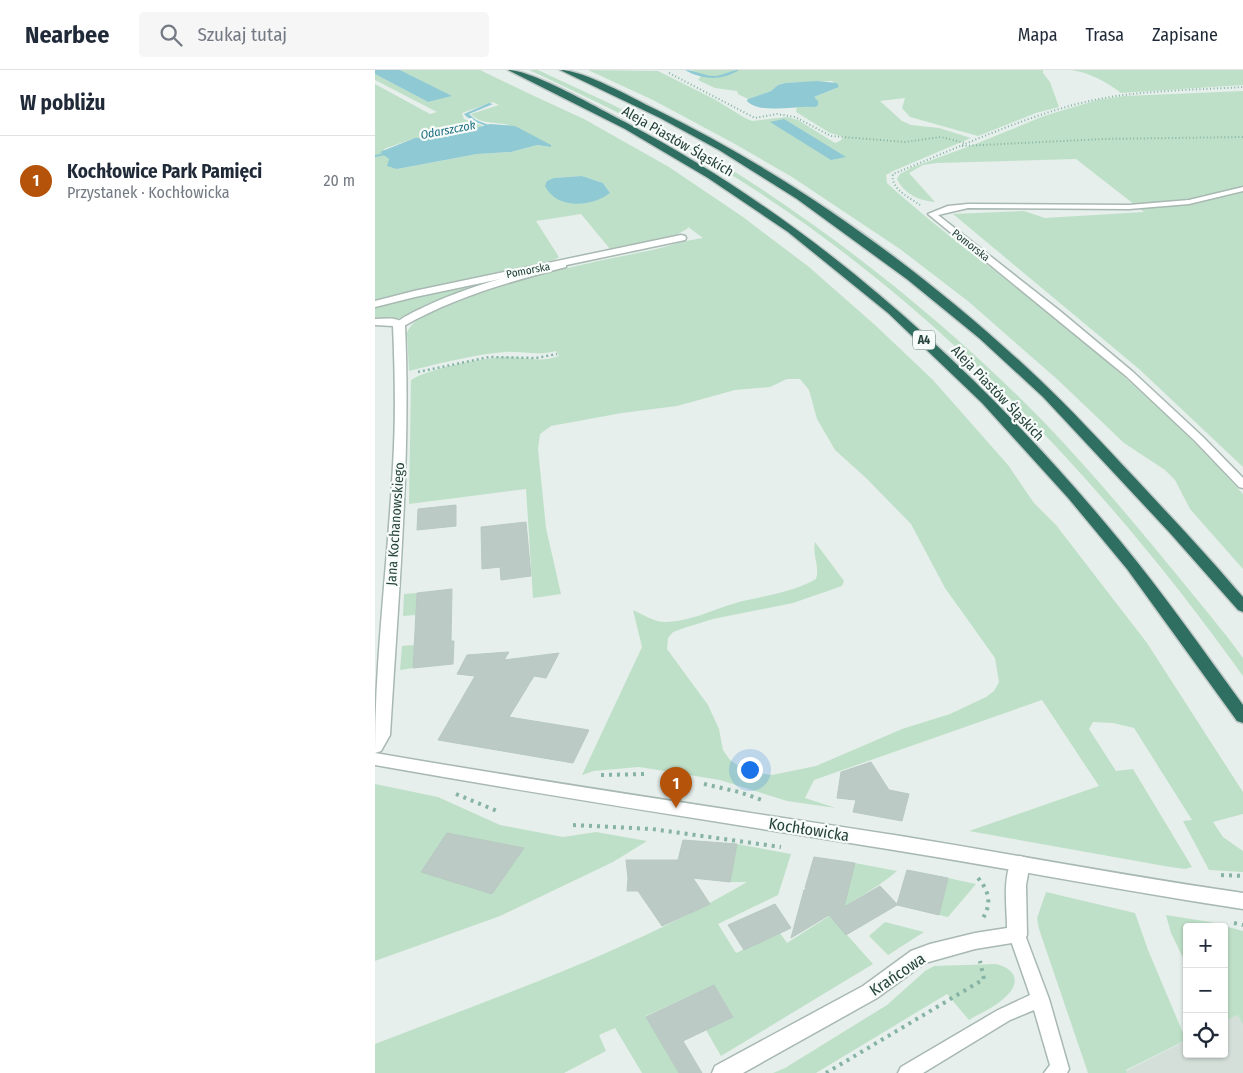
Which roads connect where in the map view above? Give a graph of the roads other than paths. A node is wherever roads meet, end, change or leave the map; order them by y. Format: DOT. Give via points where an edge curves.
graph roads {
  1 [pos="512,70"];
  2 [pos="564,70"];
  3 [pos="1243,189"];
  4 [pos="681,238"];
  5 [pos="573,262"];
  6 [pos="375,304"];
  7 [pos="375,322"];
  8 [pos="399,325"];
  9 [pos="1243,485"];
  10 [pos="1243,607"];
  11 [pos="1243,717"];
  12 [pos="375,747"];
  13 [pos="375,758"];
  14 [pos="1020,863"];
  15 [pos="1243,901"];
  16 [pos="1017,935"];
  17 [pos="1040,999"];
  18 [pos="723,1073"];
  19 [pos="907,1073"];
  20 [pos="1053,1073"];
  1 -- 11 [label="highway, Aleja Piastów Śląskich / A4" via="665,147 709,174 787,226 895,314 959,373 1048,466 1117,546"];
  2 -- 10 [label="highway, Aleja Piastów Śląskich" via="633,101 721,147 817,207 901,268 1019,367 1068,414 1177,530"];
  3 -- 9 [label="lane, Pomorska" via="1189,202 1081,208 968,206 933,214 1154,396 1212,450"];
  4 -- 5 [label="street, Pomorska"];
  5 -- 6 [label="street, Pomorska"];
  5 -- 8 [label="lane" via="474,290"];
  7 -- 8 [label="street"];
  8 -- 12 [label="street, Jana Kochanowskiego" via="398,484 381,734"];
  13 -- 14 [label="street, Kochłowicka" via="545,789"];
  14 -- 15 [label="street, Kochłowicka"];
  14 -- 16 [label="street" via="1016,885"];
  16 -- 17 [label="lane"];
  16 -- 18 [label="street, Krańcowa" via="918,957 871,992"];
  17 -- 19 [label="lane" via="1004,1015"];
  17 -- 20 [label="lane" via="1060,1069"];
}
